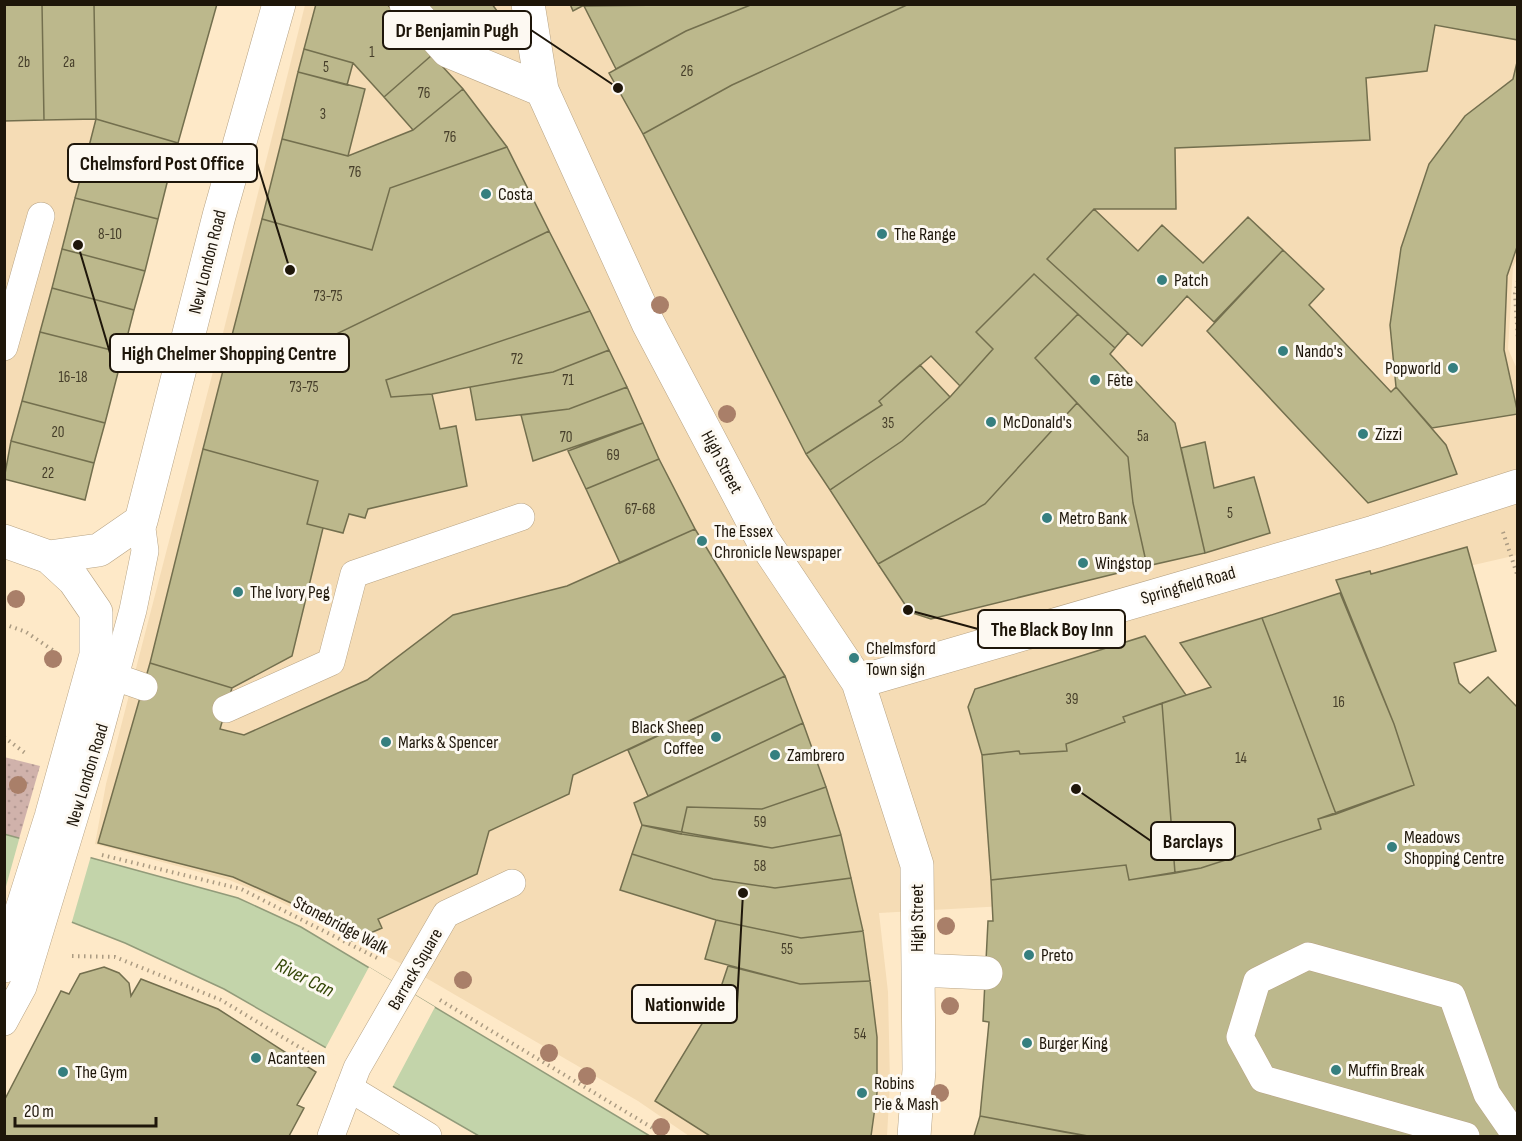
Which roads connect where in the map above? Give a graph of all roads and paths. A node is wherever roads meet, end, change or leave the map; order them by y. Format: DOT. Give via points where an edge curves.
graph roads {
  1 [pos="279,4"];
  2 [pos="406,4"];
  3 [pos="528,4"];
  4 [pos="542,90"];
  5 [pos="41,216"];
  6 [pos="1518,281"];
  7 [pos="1518,340"];
  8 [pos="4,347"];
  9 [pos="1518,486"];
  10 [pos="521,517"];
  11 [pos="141,521"];
  12 [pos="1503,531"];
  13 [pos="4,541"];
  14 [pos="49,557"];
  15 [pos="1518,577"];
  16 [pos="4,624"];
  17 [pos="100,676"];
  18 [pos="858,682"];
  19 [pos="144,687"];
  20 [pos="226,710"];
  21 [pos="94,853"];
  22 [pos="512,883"];
  23 [pos="13,957"];
  24 [pos="918,970"];
  25 [pos="986,973"];
  26 [pos="406,984"];
  27 [pos="4,1022"];
  28 [pos="353,1078"];
  29 [pos="331,1137"];
  30 [pos="428,1137"];
  31 [pos="666,1137"];
  32 [pos="914,1137"];
  33 [pos="1466,1137"];
  34 [pos="1516,1137"];
  1 -- 11 [label="street, New London Road" via="219,216"];
  2 -- 4 [label="street" via="448,51"];
  3 -- 4 [label="street, High Street"];
  4 -- 18 [label="street, High Street" via="648,323 761,537"];
  5 -- 8 [label="lane"];
  6 -- 7 [label="path"];
  9 -- 18 [label="street, Springfield Road" via="1374,532"];
  10 -- 20 [label="lane" via="354,574 331,662"];
  11 -- 14 [label="street" via="99,550"];
  11 -- 17 [label="lane, New London Road" via="145,551"];
  12 -- 15 [label="path"];
  13 -- 14 [label="street"];
  14 -- 17 [label="street, New London Road" via="75,580 96,612"];
  16 -- 17 [label="path" via="26,632"];
  17 -- 19 [label="lane"];
  17 -- 23 [label="street, New London Road" via="62,820 30,923"];
  18 -- 24 [label="street, High Street" via="917,865"];
  21 -- 26 [label="path, Stonebridge Walk" via="241,889 375,957"];
  22 -- 26 [label="lane, Barrack Square" via="446,914"];
  23 -- 27 [label="lane, New London Road" via="23,987"];
  23 -- 28 [label="path" via="115,957 222,1000"];
  24 -- 25 [label="street, High Street"];
  24 -- 32 [label="street, High Street" via="920,1070"];
  26 -- 28 [label="lane, Barrack Square"];
  26 -- 31 [label="path, Stonebridge Walk"];
  28 -- 29 [label="lane, Barrack Square"];
  28 -- 30 [label="lane"];
  33 -- 34 [label="lane" via="1263,1079 1240,1037 1257,981 1308,956 1452,996 1487,1094"];
}
